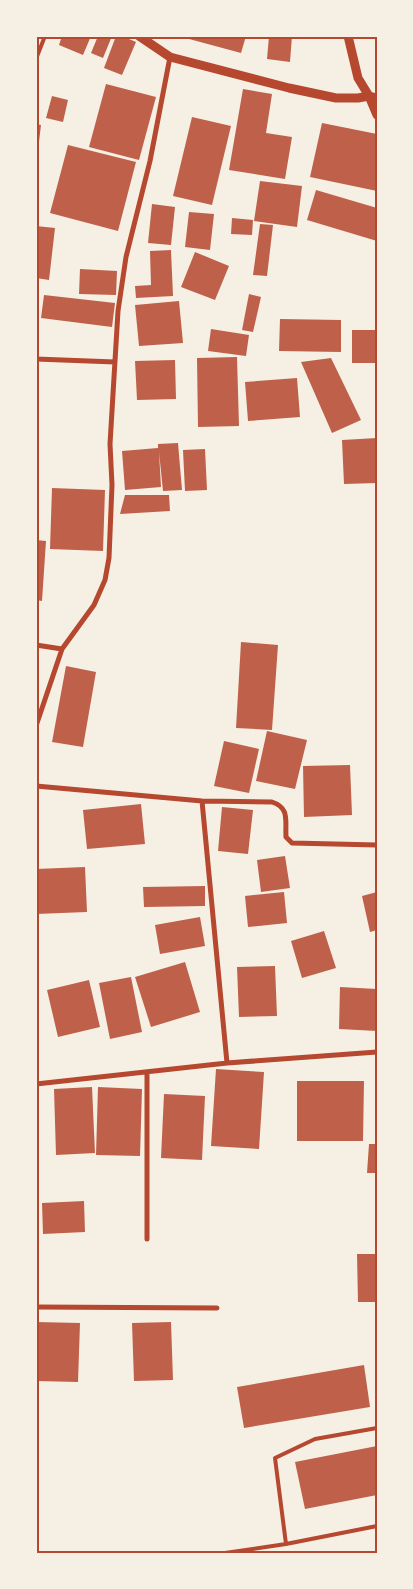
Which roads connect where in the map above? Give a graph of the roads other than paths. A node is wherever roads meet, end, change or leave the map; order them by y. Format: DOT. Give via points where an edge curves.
graph roads {
  1 [pos="45,36"];
  2 [pos="138,36"];
  3 [pos="348,36"];
  4 [pos="170,58"];
  5 [pos="36,59"];
  6 [pos="373,97"];
  7 [pos="376,115"];
  8 [pos="36,360"];
  9 [pos="115,362"];
  10 [pos="36,645"];
  11 [pos="62,649"];
  12 [pos="36,726"];
  13 [pos="36,786"];
  14 [pos="202,801"];
  15 [pos="377,845"];
  16 [pos="377,1052"];
  17 [pos="227,1063"];
  18 [pos="147,1072"];
  19 [pos="36,1084"];
  20 [pos="146,1239"];
  21 [pos="36,1307"];
  22 [pos="217,1308"];
  23 [pos="377,1428"];
  24 [pos="377,1526"];
  25 [pos="286,1544"];
  26 [pos="225,1553"];
  1 -- 5 [label="lane"];
  2 -- 4 [label="street"];
  3 -- 6 [label="street" via="358,78"];
  4 -- 6 [label="street" via="314,95"];
  4 -- 9 [label="street" via="150,161 126,258"];
  6 -- 7 [label="street"];
  8 -- 9 [label="street"];
  9 -- 11 [label="street" via="110,444 112,494 105,580 94,605"];
  10 -- 11 [label="street"];
  11 -- 12 [label="street"];
  13 -- 14 [label="street"];
  14 -- 15 [label="street" via="272,802 280,805 285,811 286,837 292,843"];
  14 -- 17 [label="street"];
  16 -- 17 [label="street"];
  17 -- 18 [label="street"];
  18 -- 19 [label="street"];
  18 -- 20 [label="street"];
  21 -- 22 [label="street"];
  23 -- 25 [label="lane" via="315,1438 275,1458"];
  24 -- 25 [label="lane"];
  25 -- 26 [label="lane"];
}
